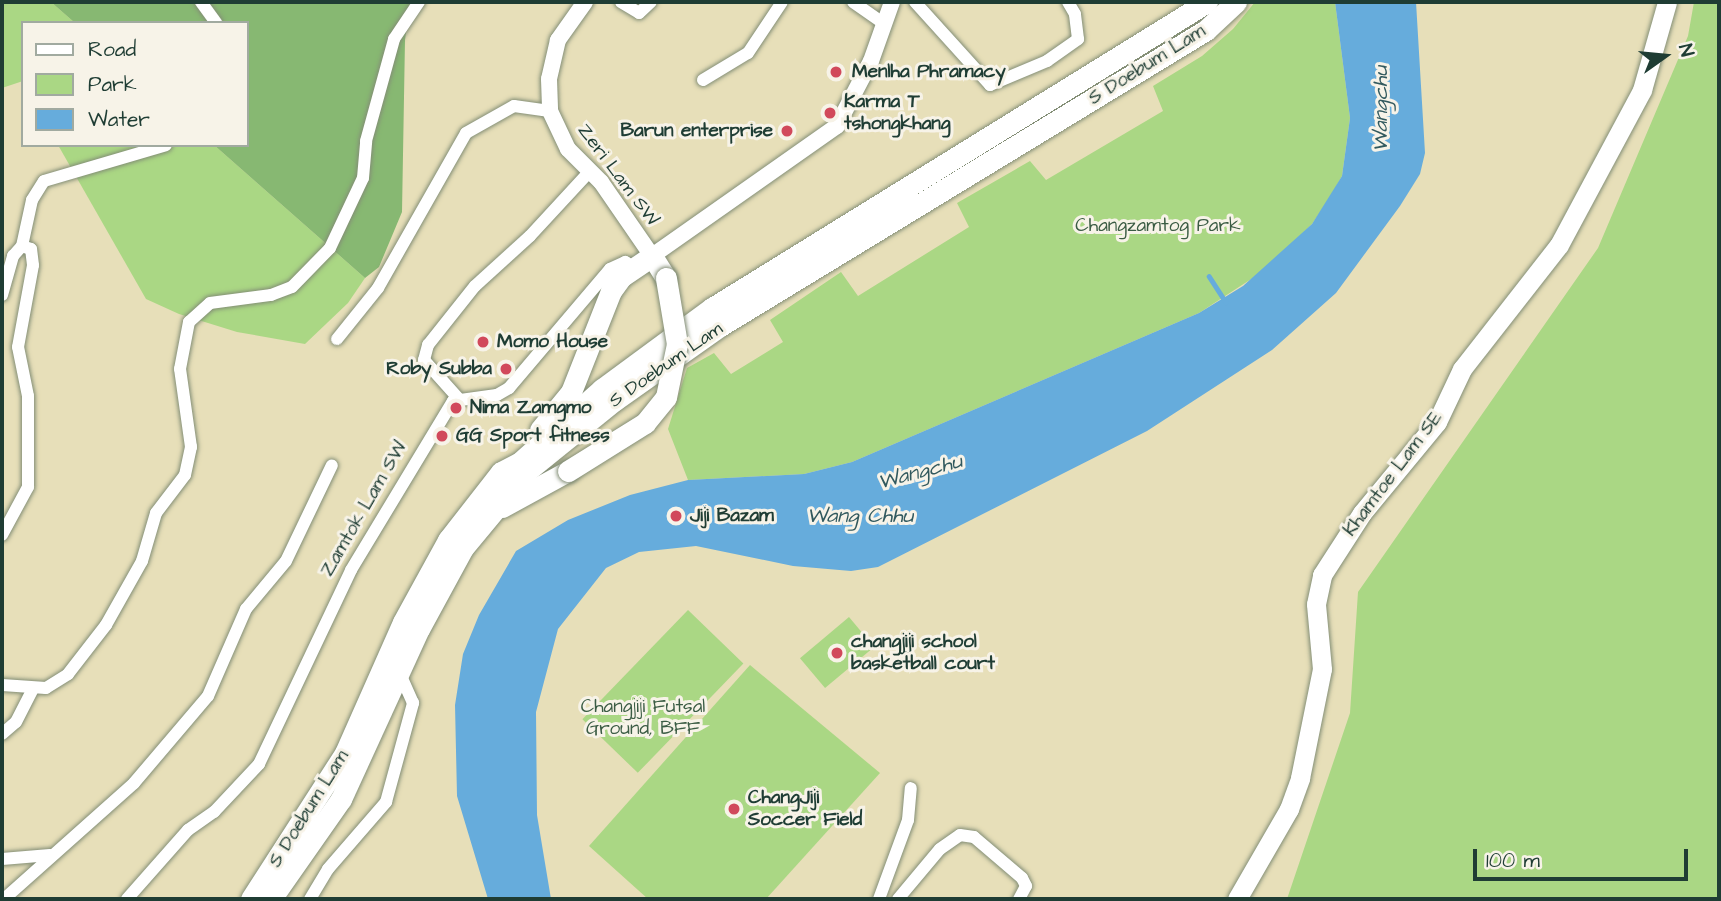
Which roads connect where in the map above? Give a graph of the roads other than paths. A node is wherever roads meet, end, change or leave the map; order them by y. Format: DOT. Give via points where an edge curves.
graph roads {
  1 [pos="201,2"];
  2 [pos="419,2"];
  3 [pos="584,2"];
  4 [pos="621,2"];
  5 [pos="650,2"];
  6 [pos="782,2"];
  7 [pos="853,2"];
  8 [pos="892,2"];
  9 [pos="915,2"];
  10 [pos="1068,2"];
  11 [pos="1207,2"];
  12 [pos="1236,2"];
  13 [pos="1667,2"];
  14 [pos="215,21"];
  15 [pos="885,24"];
  16 [pos="703,80"];
  17 [pos="550,111"];
  18 [pos="159,147"];
  19 [pos="590,171"];
  20 [pos="22,246"];
  21 [pos="652,256"];
  22 [pos="634,267"];
  23 [pos="2,295"];
  24 [pos="337,339"];
  25 [pos="458,398"];
  26 [pos="332,465"];
  27 [pos="501,472"];
  28 [pos="2,535"];
  29 [pos="463,548"];
  30 [pos="400,674"];
  31 [pos="4,686"];
  32 [pos="32,691"];
  33 [pos="2,734"];
  34 [pos="911,788"];
  35 [pos="50,855"];
  36 [pos="2,859"];
  37 [pos="4,899"];
  38 [pos="127,899"];
  39 [pos="251,899"];
  40 [pos="271,899"];
  41 [pos="310,899"];
  42 [pos="879,899"];
  43 [pos="898,899"];
  44 [pos="1019,899"];
  45 [pos="1237,899"];
  1 -- 14 [label="street"];
  2 -- 32 [label="street" via="394,39 366,141 363,178 348,216 315,267 292,287 271,296 210,303 189,322 180,369 191,447 185,475 156,513 142,561 106,625 68,674"];
  3 -- 17 [label="street, Zeri Lam SW" via="558,40 549,79"];
  4 -- 5 [label="street" via="639,13"];
  6 -- 16 [label="street" via="748,54"];
  7 -- 15 [label="street"];
  8 -- 15 [label="street"];
  9 -- 10 [label="street" via="990,85 1047,61 1078,39 1075,14"];
  11 -- 27 [label="highway, S Doebum Lam" via="712,308 602,389 519,463"];
  12 -- 29 [label="highway, S Doebum Lam" via="1206,30 720,326 625,393 527,471"];
  13 -- 45 [label="main road, Khamtoe Lam SE" via="1642,90 1559,245 1462,369 1437,422 1362,513 1322,575 1316,604 1322,669 1300,778 1289,809"];
  15 -- 21 [label="street" via="837,126"];
  17 -- 19 [label="street, Zeri Lam SW" via="568,149"];
  17 -- 24 [label="street" via="514,107 466,134 378,288"];
  18 -- 20 [label="street" via="44,181 32,200"];
  19 -- 21 [label="street, Zeri Lam SW"];
  19 -- 25 [label="street" via="530,236 475,286 428,345 424,360"];
  20 -- 23 [label="street" via="13,256"];
  20 -- 28 [label="street" via="32,249 33,265 18,347 28,396 27,487"];
  21 -- 22 [label="highway"];
  21 -- 29 [label="highway, bridge" via="666,278 677,344 666,397 645,423 503,506"];
  22 -- 25 [label="street" via="625,262 610,269 509,388 497,395"];
  22 -- 27 [label="highway" via="611,291 571,392"];
  25 -- 38 [label="street, Zamtok Lam SW" via="448,407 351,570 260,764 209,817 188,830"];
  26 -- 35 [label="street" via="286,561 246,609 208,696 134,783"];
  27 -- 39 [label="highway, S Doebum Lam" via="448,540 403,622 345,753"];
  29 -- 30 [label="highway, S Doebum Lam"];
  30 -- 40 [label="highway, S Doebum Lam" via="341,799"];
  30 -- 41 [label="street" via="414,703 386,802 328,869"];
  31 -- 32 [label="street"];
  32 -- 33 [label="street" via="16,722"];
  34 -- 42 [label="street" via="908,820"];
  35 -- 36 [label="street"];
  35 -- 37 [label="street"];
  43 -- 44 [label="street" via="940,849 960,835 974,837 1022,878 1026,886"];
}
